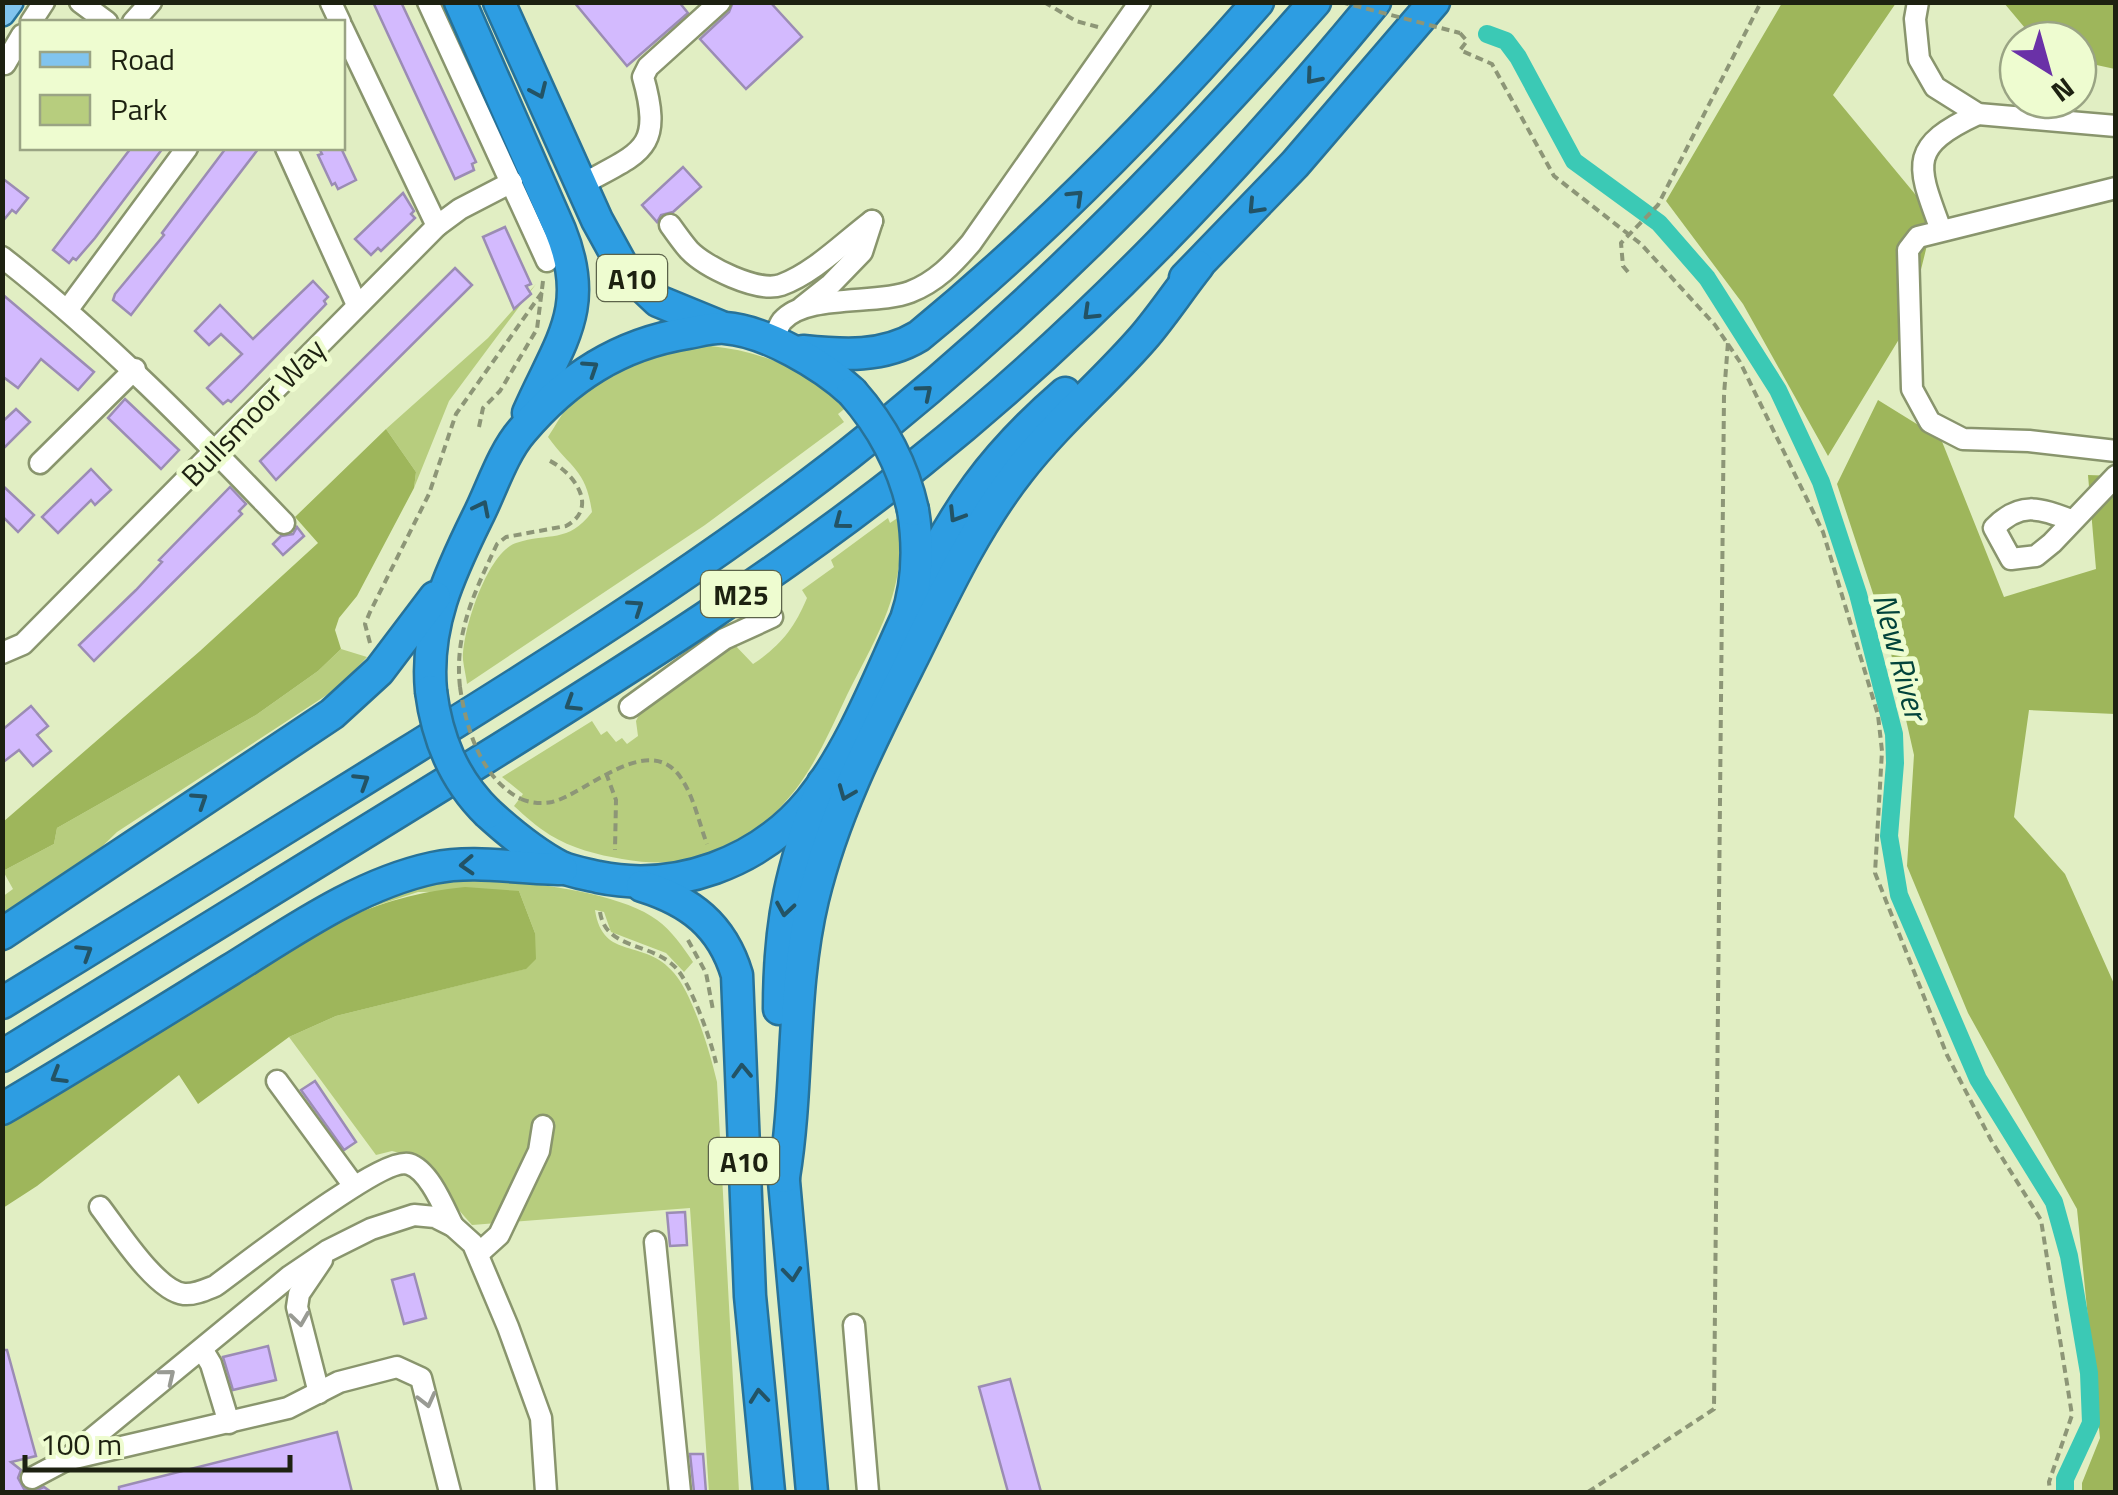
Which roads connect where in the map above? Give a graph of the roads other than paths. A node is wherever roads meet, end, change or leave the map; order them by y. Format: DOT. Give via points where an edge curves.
graph roads {
  1 [pos="10,2"];
  2 [pos="80,2"];
  3 [pos="428,2"];
  4 [pos="460,2"];
  5 [pos="499,2"];
  6 [pos="720,2"];
  7 [pos="1140,2"];
  8 [pos="1258,2"];
  9 [pos="1315,2"];
  10 [pos="1376,2"];
  11 [pos="1434,2"];
  12 [pos="1918,2"];
  13 [pos="2,13"];
  14 [pos="104,20"];
  15 [pos="345,33"];
  16 [pos="20,38"];
  17 [pos="7,65"];
  18 [pos="1978,114"];
  19 [pos="2116,126"];
  20 [pos="186,150"];
  21 [pos="287,150"];
  22 [pos="512,182"];
  23 [pos="581,184"];
  24 [pos="2116,188"];
  25 [pos="670,225"];
  26 [pos="437,226"];
  27 [pos="1940,230"];
  28 [pos="2,258"];
  29 [pos="547,261"];
  30 [pos="1198,266"];
  31 [pos="357,305"];
  32 [pos="68,309"];
  33 [pos="796,312"];
  34 [pos="725,328"];
  35 [pos="781,346"];
  36 [pos="135,369"];
  37 [pos="519,434"];
  38 [pos="2116,450"];
  39 [pos="216,451"];
  40 [pos="40,463"];
  41 [pos="2116,476"];
  42 [pos="2072,520"];
  43 [pos="284,523"];
  44 [pos="446,582"];
  45 [pos="914,596"];
  46 [pos="772,616"];
  47 [pos="716,628"];
  48 [pos="2,653"];
  49 [pos="630,707"];
  50 [pos="824,783"];
  51 [pos="564,868"];
  52 [pos="634,884"];
  53 [pos="2,934"];
  54 [pos="2,1003"];
  55 [pos="2,1056"];
  56 [pos="277,1081"];
  57 [pos="2,1109"];
  58 [pos="543,1126"];
  59 [pos="784,1177"];
  60 [pos="354,1186"];
  61 [pos="100,1207"];
  62 [pos="453,1226"];
  63 [pos="655,1242"];
  64 [pos="327,1251"];
  65 [pos="478,1254"];
  66 [pos="854,1324"];
  67 [pos="202,1349"];
  68 [pos="319,1392"];
  69 [pos="126,1410"];
  70 [pos="229,1422"];
  71 [pos="139,1444"];
  72 [pos="66,1460"];
  73 [pos="32,1478"];
  74 [pos="450,1492"];
  75 [pos="546,1492"];
  76 [pos="680,1492"];
  77 [pos="769,1492"];
  78 [pos="812,1492"];
  79 [pos="868,1492"];
  1 -- 13 [label="main road"];
  2 -- 14 [label="street"];
  3 -- 22 [label="street"];
  4 -- 37 [label="highway, A10" via="560,230 575,281 568,326"];
  5 -- 23 [label="highway, A10, one-way"];
  6 -- 23 [label="street" via="648,67 643,77 651,133 640,149"];
  7 -- 33 [label="street" via="951,266 893,297"];
  35 -- 8 [label="highway, one-way" via="856,355 919,336 1116,157"];
  54 -- 9 [label="highway, M25, one-way" via="576,646 798,493 1050,282"];
  10 -- 47 [label="highway, M25, one-way" via="1208,194 1072,330"];
  11 -- 30 [label="highway, one-way"];
  12 -- 18 [label="street" via="1919,59 1936,87"];
  15 -- 26 [label="street"];
  16 -- 17 [label="street"];
  18 -- 19 [label="street"];
  18 -- 27 [label="street" via="1943,130 1923,158 1924,184"];
  20 -- 32 [label="street"];
  21 -- 31 [label="street"];
  22 -- 26 [label="street, Bullsmoor Way"];
  22 -- 29 [label="street"];
  23 -- 34 [label="highway, A10" via="616,258 639,286 669,307"];
  24 -- 27 [label="street"];
  25 -- 33 [label="street" via="691,252 726,273 778,286 872,222 862,252"];
  26 -- 31 [label="street, Bullsmoor Way"];
  27 -- 38 [label="street" via="1908,250 1912,389 1930,422 1963,439"];
  28 -- 32 [label="street"];
  30 -- 45 [label="highway, one-way" via="996,458 955,516"];
  30 -- 59 [label="highway, one-way" via="999,498 852,778 806,928"];
  31 -- 39 [label="street, Bullsmoor Way"];
  32 -- 36 [label="street"];
  33 -- 35 [label="street" via="781,322"];
  34 -- 35 [label="highway"];
  37 -- 34 [label="highway, one-way" via="598,363 646,341"];
  35 -- 45 [label="highway, bridge" via="852,392 893,449 913,510"];
  36 -- 39 [label="street"];
  36 -- 40 [label="street"];
  44 -- 37 [label="highway, one-way"];
  39 -- 43 [label="street"];
  39 -- 48 [label="street, Bullsmoor Way" via="24,644"];
  41 -- 42 [label="street"];
  44 -- 51 [label="highway, bridge" via="432,632 446,689 440,738 466,790"];
  53 -- 44 [label="highway, one-way" via="346,703"];
  45 -- 50 [label="highway"];
  46 -- 47 [label="street"];
  47 -- 49 [label="street"];
  47 -- 55 [label="highway, M25, one-way"];
  50 -- 52 [label="highway" via="792,821 753,850 691,876"];
  50 -- 59 [label="highway, A10, one-way" via="792,874 781,936 778,1122"];
  51 -- 52 [label="highway"];
  51 -- 57 [label="highway, one-way" via="436,867 365,892"];
  77 -- 52 [label="highway, A10, one-way" via="750,1296 737,975 703,916"];
  56 -- 60 [label="street"];
  58 -- 65 [label="street" via="539,1151 498,1235"];
  59 -- 78 [label="highway, A10, one-way"];
  60 -- 61 [label="street" via="215,1286 186,1294 151,1272"];
  60 -- 62 [label="street" via="386,1167 411,1164"];
  62 -- 64 [label="street" via="414,1215"];
  62 -- 65 [label="street"];
  63 -- 76 [label="street"];
  64 -- 67 [label="street"];
  64 -- 68 [label="street, one-way" via="296,1307"];
  65 -- 75 [label="street" via="541,1418"];
  66 -- 79 [label="street"];
  69 -- 67 [label="street, one-way"];
  67 -- 70 [label="street"];
  68 -- 70 [label="street" via="288,1408"];
  68 -- 74 [label="street, one-way" via="398,1367 421,1378"];
  69 -- 71 [label="street"];
  69 -- 72 [label="street"];
  70 -- 71 [label="street"];
  71 -- 72 [label="street"];
  72 -- 73 [label="street"];
}
